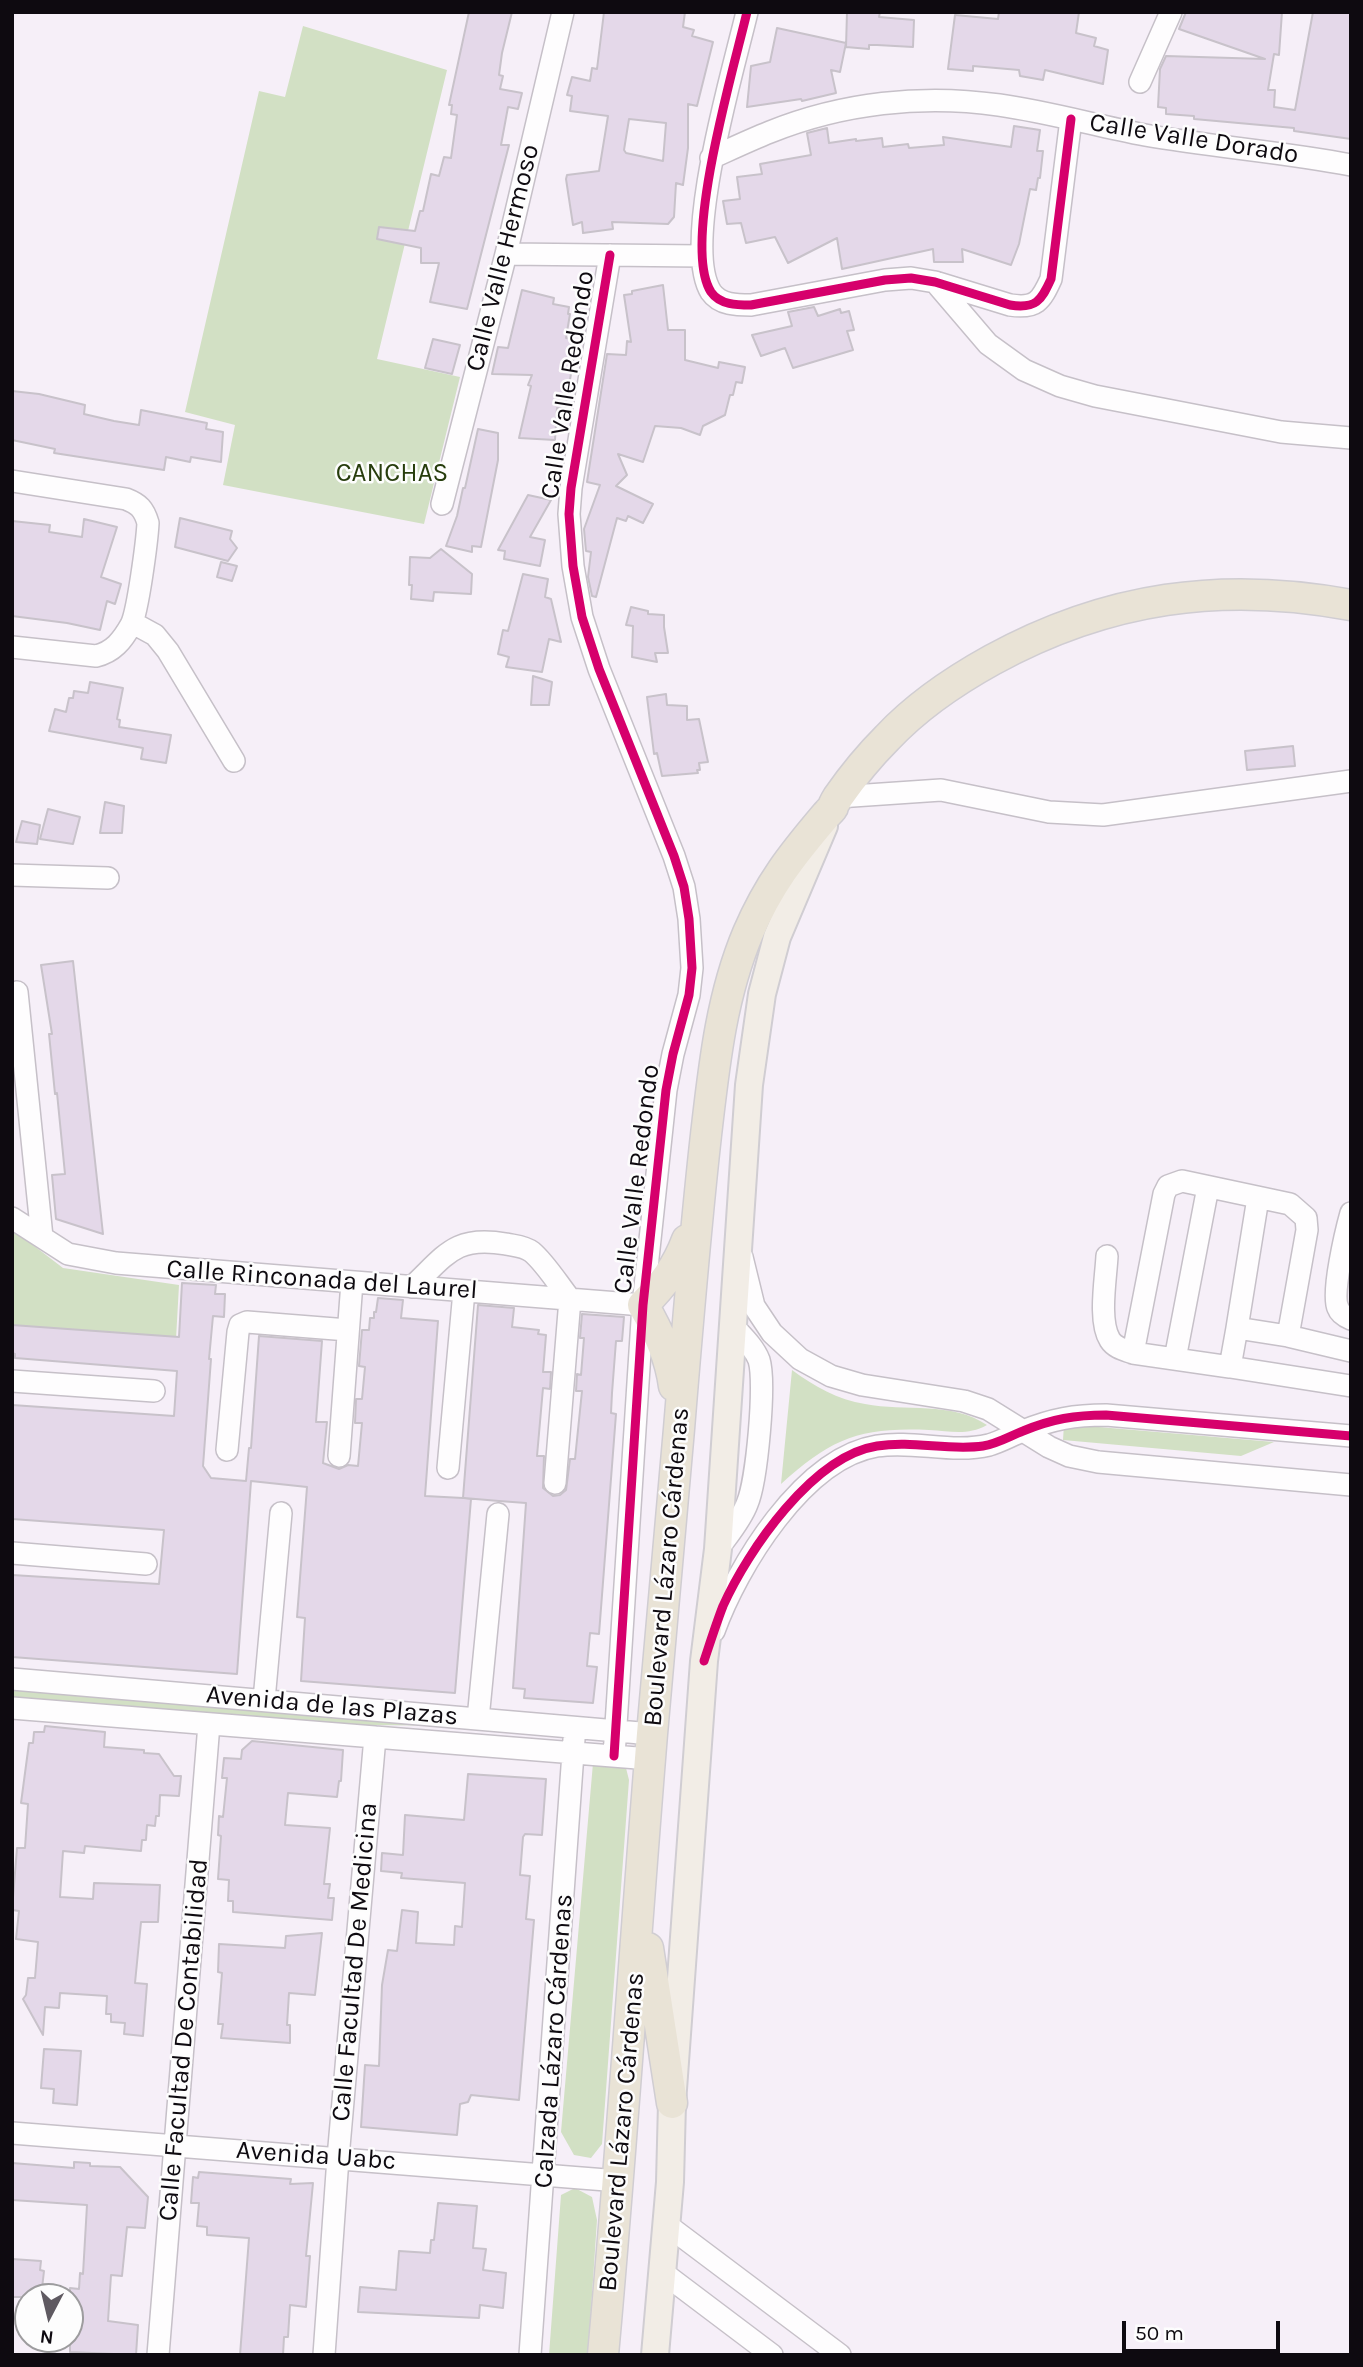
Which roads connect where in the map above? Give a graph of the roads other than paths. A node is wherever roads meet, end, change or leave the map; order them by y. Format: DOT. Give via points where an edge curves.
graph roads {
  1 [pos="563,12"];
  2 [pos="747,12"];
  3 [pos="1171,12"];
  4 [pos="1140,82"];
  5 [pos="1071,119"];
  6 [pos="711,158"];
  7 [pos="1351,164"];
  8 [pos="506,254"];
  9 [pos="610,255"];
  10 [pos="702,256"];
  11 [pos="935,282"];
  12 [pos="1351,438"];
  13 [pos="12,481"];
  14 [pos="443,504"];
  15 [pos="1351,605"];
  16 [pos="133,623"];
  17 [pos="12,647"];
  18 [pos="234,761"];
  19 [pos="1351,781"];
  20 [pos="835,804"];
  21 [pos="12,875"];
  22 [pos="108,878"];
  23 [pos="17,992"];
  24 [pos="1208,1187"];
  25 [pos="1258,1198"];
  26 [pos="699,1199"];
  27 [pos="1351,1213"];
  28 [pos="12,1218"];
  29 [pos="42,1237"];
  30 [pos="738,1238"];
  31 [pos="1107,1256"];
  32 [pos="352,1282"];
  33 [pos="412,1287"];
  34 [pos="464,1291"];
  35 [pos="570,1299"];
  36 [pos="643,1305"];
  37 [pos="1351,1319"];
  38 [pos="1237,1328"];
  39 [pos="348,1330"];
  40 [pos="1288,1336"];
  41 [pos="1351,1351"];
  42 [pos="1133,1353"];
  43 [pos="1175,1359"];
  44 [pos="1230,1367"];
  45 [pos="12,1381"];
  46 [pos="1351,1386"];
  47 [pos="154,1391"];
  48 [pos="679,1424"];
  49 [pos="1024,1430"];
  50 [pos="1351,1436"];
  51 [pos="227,1450"];
  52 [pos="339,1456"];
  53 [pos="448,1468"];
  54 [pos="555,1483"];
  55 [pos="1351,1485"];
  56 [pos="281,1513"];
  57 [pos="498,1514"];
  58 [pos="12,1553"];
  59 [pos="146,1564"];
  60 [pos="704,1661"];
  61 [pos="12,1679"];
  62 [pos="264,1700"];
  63 [pos="12,1708"];
  64 [pos="478,1719"];
  65 [pos="209,1724"];
  66 [pos="575,1727"];
  67 [pos="615,1730"];
  68 [pos="375,1737"];
  69 [pos="651,1746"];
  70 [pos="573,1753"];
  71 [pos="614,1756"];
  72 [pos="640,1896"];
  73 [pos="672,2103"];
  74 [pos="12,2133"];
  75 [pos="175,2145"];
  76 [pos="338,2158"];
  77 [pos="545,2174"];
  78 [pos="619,2181"];
  79 [pos="667,2225"];
  80 [pos="662,2272"];
  81 [pos="762,2351"];
  82 [pos="158,2355"];
  83 [pos="324,2355"];
  84 [pos="530,2355"];
  85 [pos="603,2355"];
  86 [pos="655,2355"];
  87 [pos="840,2355"];
  1 -- 8 [label="street, Calle Valle Hermoso"];
  2 -- 6 [label="street"];
  3 -- 4 [label="street"];
  5 -- 6 [label="street, Calle Valle Dorado" via="1001,105 890,102 833,112 771,131"];
  5 -- 7 [label="street, Calle Valle Dorado" via="1177,140"];
  5 -- 11 [label="street" via="1051,279 1044,295 1034,305 1022,307"];
  6 -- 10 [label="street"];
  8 -- 9 [label="street"];
  8 -- 14 [label="street, Calle Valle Hermoso"];
  9 -- 10 [label="street"];
  9 -- 36 [label="street, Calle Valle Redondo" via="571,488 573,566 582,617 599,669 684,887 692,968 690,995 666,1090"];
  10 -- 11 [label="street" via="710,291 732,304 751,305 911,278"];
  11 -- 12 [label="street" via="988,344 1024,370 1060,386 1281,432"];
  13 -- 16 [label="street" via="126,499 145,512 148,523"];
  15 -- 20 [label="highway, Boulevard Lázaro Cárdenas" via="1275,595 1205,596 1142,603 1093,615 1033,638 926,702 886,738"];
  16 -- 17 [label="street" via="108,653 76,655"];
  16 -- 18 [label="street" via="155,635 168,651"];
  19 -- 20 [label="street" via="1102,815 1049,811 941,790"];
  20 -- 26 [label="highway, Boulevard Lázaro Cárdenas" via="782,869 734,969 720,1028"];
  20 -- 30 [label="main road, Boulevard Lázaro Cárdenas" via="777,937 762,994 749,1085"];
  21 -- 22 [label="street"];
  23 -- 29 [label="street"];
  24 -- 25 [label="street"];
  24 -- 42 [label="street" via="1182,1181 1168,1186 1164,1194"];
  24 -- 43 [label="street"];
  25 -- 38 [label="street"];
  25 -- 40 [label="street" via="1290,1205 1306,1219"];
  26 -- 36 [label="highway" via="676,1268"];
  26 -- 48 [label="highway, Boulevard Lázaro Cárdenas"];
  27 -- 37 [label="street" via="1336,1299 1337,1308"];
  28 -- 29 [label="street, Calle Rinconada del Laurel"];
  29 -- 32 [label="street, Calle Rinconada del Laurel" via="68,1254 116,1264"];
  30 -- 49 [label="street" via="754,1306 772,1333 800,1359 831,1376 862,1385 964,1401"];
  30 -- 60 [label="main road, Boulevard Lázaro Cárdenas" via="718,1549"];
  31 -- 42 [label="street" via="1105,1325 1109,1339 1119,1349"];
  32 -- 33 [label="street, Calle Rinconada del Laurel"];
  32 -- 39 [label="street"];
  33 -- 34 [label="street, Calle Rinconada del Laurel"];
  33 -- 35 [label="street" via="449,1252 484,1240 534,1254"];
  34 -- 35 [label="street, Calle Rinconada del Laurel"];
  34 -- 53 [label="street"];
  35 -- 36 [label="street, Calle Rinconada del Laurel"];
  35 -- 54 [label="street"];
  36 -- 48 [label="highway" via="658,1329 671,1368"];
  36 -- 67 [label="street, Calle Valle Redondo"];
  38 -- 40 [label="street"];
  38 -- 44 [label="street"];
  39 -- 51 [label="street" via="240,1325"];
  39 -- 52 [label="street"];
  40 -- 41 [label="street"];
  42 -- 43 [label="street"];
  43 -- 44 [label="street"];
  44 -- 46 [label="street"];
  45 -- 47 [label="street"];
  48 -- 69 [label="highway, Boulevard Lázaro Cárdenas"];
  49 -- 50 [label="street" via="1074,1415 1106,1415"];
  49 -- 55 [label="street" via="1069,1456 1098,1462"];
  49 -- 60 [label="street" via="991,1445 962,1449 876,1446 846,1457 814,1478 789,1503 745,1566 724,1605"];
  56 -- 62 [label="street"];
  57 -- 64 [label="street"];
  58 -- 59 [label="street"];
  60 -- 73 [label="main road, Boulevard Lázaro Cárdenas"];
  61 -- 62 [label="street, Avenida de las Plazas"];
  62 -- 64 [label="street, Avenida de las Plazas"];
  63 -- 65 [label="street, Avenida de las Plazas"];
  64 -- 66 [label="street, Avenida de las Plazas"];
  65 -- 68 [label="street, Avenida de las Plazas"];
  65 -- 75 [label="street, Calle Facultad De Contabilidad"];
  66 -- 67 [label="street, Avenida de las Plazas"];
  66 -- 70 [label="street, Calzada Lázaro Cárdenas"];
  67 -- 69 [label="street, Avenida de las Plazas"];
  67 -- 71 [label="street, Calle Valle Redondo"];
  68 -- 70 [label="street, Avenida de las Plazas"];
  68 -- 76 [label="street, Calle Facultad De Medicina"];
  69 -- 71 [label="street, Avenida de las Plazas"];
  69 -- 72 [label="highway, Boulevard Lázaro Cárdenas"];
  70 -- 71 [label="street, Avenida de las Plazas"];
  70 -- 77 [label="street, Calzada Lázaro Cárdenas"];
  72 -- 73 [label="highway"];
  72 -- 78 [label="highway, Boulevard Lázaro Cárdenas"];
  73 -- 79 [label="main road, Boulevard Lázaro Cárdenas"];
  74 -- 75 [label="street, Avenida Uabc"];
  75 -- 76 [label="street, Avenida Uabc"];
  75 -- 82 [label="street, Calle Facultad De Contabilidad"];
  76 -- 77 [label="street, Avenida Uabc"];
  76 -- 83 [label="street, Calle Facultad De Medicina"];
  77 -- 78 [label="street, Avenida Uabc"];
  77 -- 84 [label="street, Calzada Lázaro Cárdenas"];
  78 -- 85 [label="highway, Boulevard Lázaro Cárdenas"];
  79 -- 80 [label="main road, Boulevard Lázaro Cárdenas"];
  79 -- 87 [label="street"];
  80 -- 81 [label="street"];
  80 -- 86 [label="main road, Boulevard Lázaro Cárdenas"];
}
